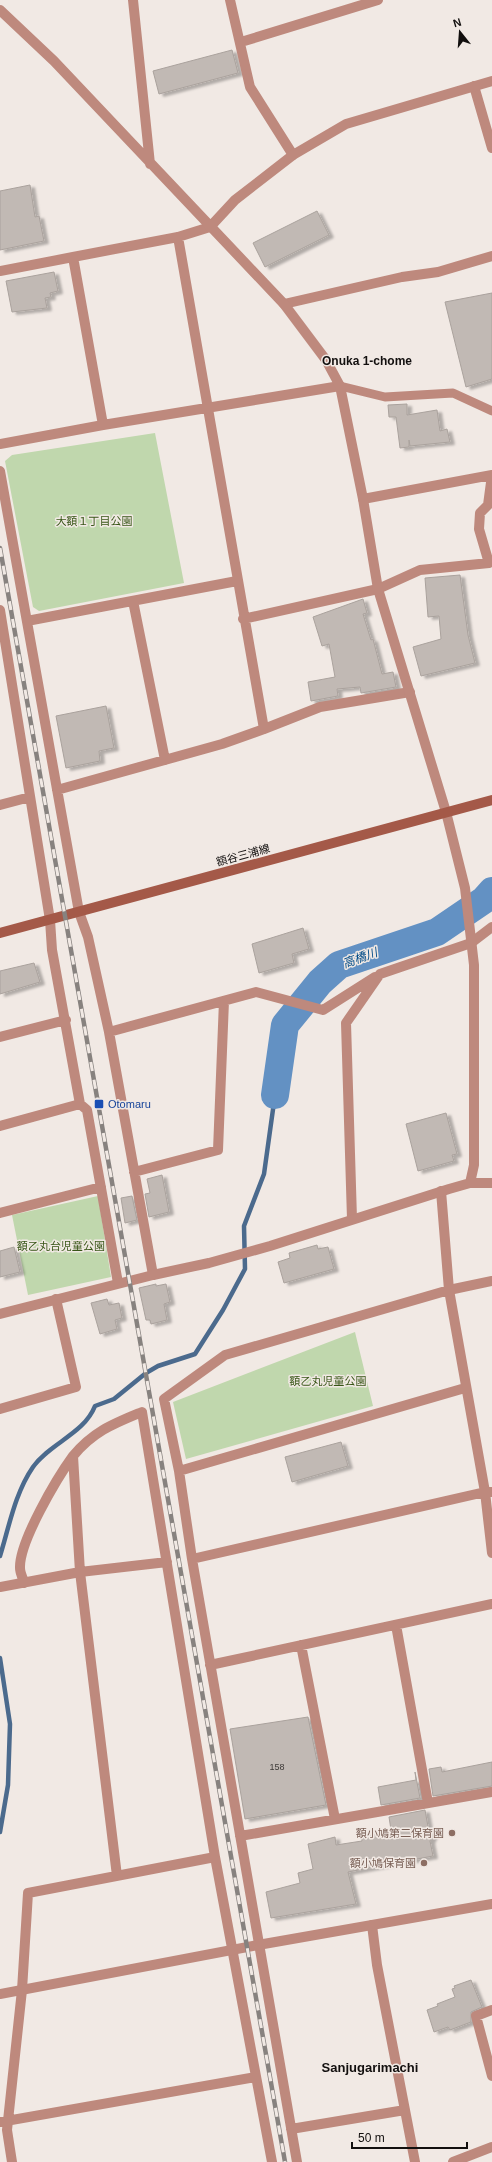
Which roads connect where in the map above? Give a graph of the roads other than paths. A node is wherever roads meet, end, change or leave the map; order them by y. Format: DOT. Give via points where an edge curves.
graph roads {
  1 [pos="133,0"];
  2 [pos="230,0"];
  3 [pos="378,0"];
  4 [pos="0,10"];
  5 [pos="241,42"];
  6 [pos="492,81"];
  7 [pos="474,86"];
  8 [pos="492,148"];
  9 [pos="293,155"];
  10 [pos="150,164"];
  11 [pos="210,227"];
  12 [pos="178,237"];
  13 [pos="492,256"];
  14 [pos="73,258"];
  15 [pos="0,271"];
  16 [pos="284,304"];
  17 [pos="340,386"];
  18 [pos="207,409"];
  19 [pos="492,411"];
  20 [pos="103,425"];
  21 [pos="0,444"];
  22 [pos="0,471"];
  23 [pos="363,499"];
  24 [pos="490,563"];
  25 [pos="236,581"];
  26 [pos="378,589"];
  27 [pos="133,601"];
  28 [pos="0,610"];
  29 [pos="243,619"];
  30 [pos="27,621"];
  31 [pos="410,692"];
  32 [pos="264,729"];
  33 [pos="164,760"];
  34 [pos="57,790"];
  35 [pos="30,797"];
  36 [pos="492,800"];
  37 [pos="0,805"];
  38 [pos="446,812"];
  39 [pos="79,912"];
  40 [pos="50,920"];
  41 [pos="492,927"];
  42 [pos="0,933"];
  43 [pos="471,943"];
  44 [pos="380,974"];
  45 [pos="224,1001"];
  46 [pos="66,1020"];
  47 [pos="109,1032"];
  48 [pos="0,1037"];
  49 [pos="80,1104"];
  50 [pos="0,1126"];
  51 [pos="134,1172"];
  52 [pos="492,1183"];
  53 [pos="470,1184"];
  54 [pos="101,1187"];
  55 [pos="441,1191"];
  56 [pos="0,1213"];
  57 [pos="352,1219"];
  58 [pos="153,1275"];
  59 [pos="492,1281"];
  60 [pos="118,1283"];
  61 [pos="449,1290"];
  62 [pos="56,1300"];
  63 [pos="0,1314"];
  64 [pos="465,1388"];
  65 [pos="0,1409"];
  66 [pos="73,1456"];
  67 [pos="179,1471"];
  68 [pos="488,1492"];
  69 [pos="492,1553"];
  70 [pos="192,1559"];
  71 [pos="167,1562"];
  72 [pos="80,1572"];
  73 [pos="21,1583"];
  74 [pos="0,1587"];
  75 [pos="492,1604"];
  76 [pos="396,1625"];
  77 [pos="301,1645"];
  78 [pos="210,1665"];
  79 [pos="492,1792"];
  80 [pos="428,1803"];
  81 [pos="335,1819"];
  82 [pos="240,1836"];
  83 [pos="215,1857"];
  84 [pos="117,1876"];
  85 [pos="492,1904"];
  86 [pos="372,1925"];
  87 [pos="258,1945"];
  88 [pos="233,1951"];
  89 [pos="22,1990"];
  90 [pos="0,1994"];
  91 [pos="492,2010"];
  92 [pos="492,2076"];
  93 [pos="256,2078"];
  94 [pos="405,2110"];
  95 [pos="4,2122"];
  96 [pos="291,2129"];
  97 [pos="492,2147"];
  98 [pos="12,2162"];
  99 [pos="272,2162"];
  100 [pos="297,2162"];
  101 [pos="414,2162"];
  102 [pos="453,2162"];
  1 -- 10 [label="street"];
  2 -- 5 [label="street"];
  3 -- 5 [label="street"];
  4 -- 10 [label="street" via="54,61"];
  5 -- 9 [label="street" via="250,87"];
  6 -- 7 [label="street"];
  7 -- 8 [label="street"];
  7 -- 9 [label="street" via="346,124"];
  9 -- 11 [label="street" via="235,200"];
  10 -- 11 [label="street"];
  11 -- 12 [label="street"];
  11 -- 16 [label="street"];
  12 -- 14 [label="street"];
  12 -- 18 [label="street"];
  13 -- 16 [label="street" via="438,272 402,277"];
  14 -- 15 [label="street"];
  14 -- 20 [label="street"];
  16 -- 17 [label="street" via="326,360"];
  17 -- 18 [label="street"];
  17 -- 19 [label="lane" via="385,397 453,393"];
  17 -- 23 [label="street"];
  18 -- 20 [label="street"];
  18 -- 25 [label="street"];
  20 -- 21 [label="street"];
  22 -- 30 [label="street"];
  23 -- 24 [label="street" via="492,476 488,505 480,513 479,529"];
  23 -- 26 [label="street"];
  24 -- 26 [label="street" via="420,570"];
  25 -- 27 [label="street"];
  25 -- 29 [label="street"];
  26 -- 29 [label="street"];
  26 -- 31 [label="street"];
  27 -- 30 [label="street"];
  27 -- 33 [label="street"];
  28 -- 35 [label="street"];
  29 -- 32 [label="street"];
  30 -- 34 [label="street"];
  31 -- 32 [label="street" via="320,707"];
  31 -- 38 [label="street"];
  32 -- 33 [label="street"];
  33 -- 34 [label="street"];
  34 -- 39 [label="street"];
  35 -- 37 [label="street"];
  35 -- 40 [label="street"];
  36 -- 38 [label="main road, 額谷三浦線"];
  38 -- 39 [label="main road, 額谷三浦線"];
  38 -- 43 [label="street" via="465,888"];
  39 -- 40 [label="main road, 額谷三浦線"];
  39 -- 47 [label="street" via="88,937"];
  40 -- 42 [label="main road, 額谷三浦線"];
  40 -- 46 [label="street" via="52,950"];
  41 -- 43 [label="street"];
  43 -- 44 [label="street"];
  43 -- 53 [label="street" via="474,965 474,1165"];
  44 -- 45 [label="street" via="323,1010 256,992"];
  44 -- 57 [label="street" via="346,1023"];
  45 -- 47 [label="street"];
  45 -- 51 [label="street" via="218,1150"];
  46 -- 48 [label="street"];
  46 -- 49 [label="street"];
  47 -- 51 [label="street"];
  49 -- 50 [label="street"];
  49 -- 54 [label="street" via="87,1110"];
  51 -- 58 [label="street"];
  52 -- 53 [label="street"];
  53 -- 55 [label="street"];
  54 -- 56 [label="street"];
  54 -- 60 [label="street"];
  55 -- 57 [label="street"];
  55 -- 61 [label="street"];
  57 -- 58 [label="street" via="224,1259"];
  58 -- 60 [label="street"];
  59 -- 61 [label="street"];
  60 -- 62 [label="street"];
  61 -- 64 [label="street"];
  61 -- 67 [label="street" via="225,1355 164,1399"];
  62 -- 63 [label="street"];
  62 -- 65 [label="street" via="76,1387"];
  64 -- 67 [label="street"];
  64 -- 68 [label="street"];
  66 -- 71 [label="street" via="86,1440 112,1424 142,1412"];
  66 -- 72 [label="street"];
  66 -- 73 [label="street" via="57,1479 27,1539 20,1567"];
  67 -- 70 [label="street"];
  68 -- 69 [label="street"];
  68 -- 70 [label="street"];
  70 -- 78 [label="street"];
  71 -- 72 [label="street"];
  71 -- 83 [label="street"];
  72 -- 73 [label="street"];
  72 -- 84 [label="street"];
  73 -- 74 [label="street"];
  75 -- 76 [label="street"];
  76 -- 77 [label="street"];
  76 -- 80 [label="street"];
  77 -- 78 [label="street"];
  77 -- 81 [label="street"];
  78 -- 82 [label="street"];
  79 -- 80 [label="street"];
  80 -- 81 [label="street"];
  81 -- 82 [label="street"];
  82 -- 87 [label="street"];
  83 -- 84 [label="street"];
  83 -- 88 [label="street"];
  84 -- 89 [label="street" via="28,1893"];
  85 -- 86 [label="street"];
  86 -- 87 [label="street"];
  86 -- 94 [label="street" via="377,1965"];
  87 -- 88 [label="street"];
  87 -- 96 [label="street"];
  88 -- 89 [label="street"];
  88 -- 93 [label="street"];
  89 -- 90 [label="street"];
  89 -- 95 [label="street"];
  91 -- 92 [label="street" via="476,2016"];
  93 -- 95 [label="street"];
  93 -- 99 [label="street"];
  94 -- 96 [label="street"];
  94 -- 101 [label="street"];
  95 -- 98 [label="street"];
  96 -- 100 [label="street"];
  97 -- 102 [label="street"];
}
